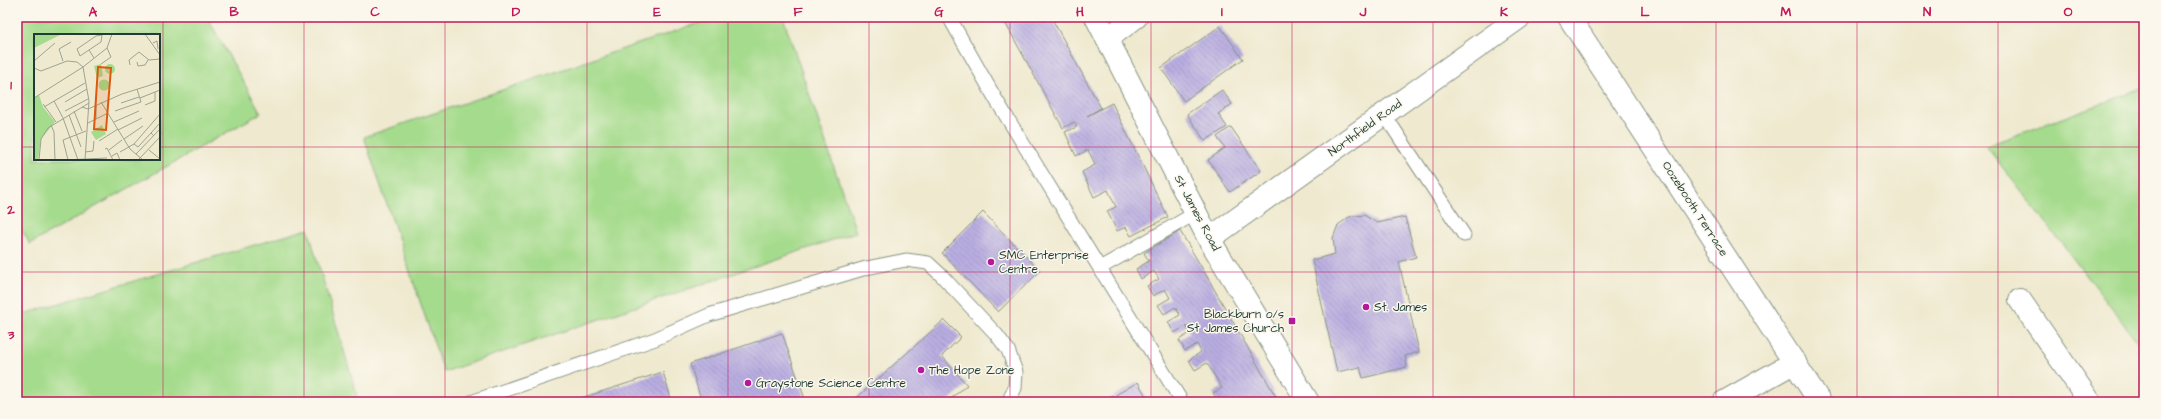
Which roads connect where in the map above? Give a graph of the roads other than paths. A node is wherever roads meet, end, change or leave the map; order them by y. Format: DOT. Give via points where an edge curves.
graph roads {
  1 [pos="949,17"];
  2 [pos="1096,17"];
  3 [pos="1136,17"];
  4 [pos="1520,17"];
  5 [pos="1569,17"];
  6 [pos="1106,39"];
  7 [pos="1384,114"];
  8 [pos="1196,213"];
  9 [pos="1464,235"];
  10 [pos="1209,239"];
  11 [pos="1100,268"];
  12 [pos="2020,300"];
  13 [pos="1796,362"];
  14 [pos="471,402"];
  15 [pos="1008,402"];
  16 [pos="1182,402"];
  17 [pos="1308,402"];
  18 [pos="1724,402"];
  19 [pos="1820,402"];
  20 [pos="2090,402"];
  1 -- 11 [label="lane" via="995,98"];
  2 -- 6 [label="street, St James Road"];
  3 -- 6 [label="street"];
  4 -- 7 [label="street, Northfield Road"];
  5 -- 13 [label="street, Oozebooth Terrace"];
  6 -- 8 [label="street, St James Road"];
  7 -- 9 [label="lane"];
  7 -- 10 [label="street, Northfield Road"];
  8 -- 10 [label="street, St James Road"];
  8 -- 11 [label="lane"];
  10 -- 17 [label="street, St James Road"];
  11 -- 16 [label="lane"];
  12 -- 20 [label="street"];
  13 -- 18 [label="street"];
  13 -- 19 [label="street, Oozebooth Terrace"];
  14 -- 15 [label="lane" via="656,339 709,315 866,268 906,260 928,264 941,275 1008,350 1016,372 1015,388"];
}
